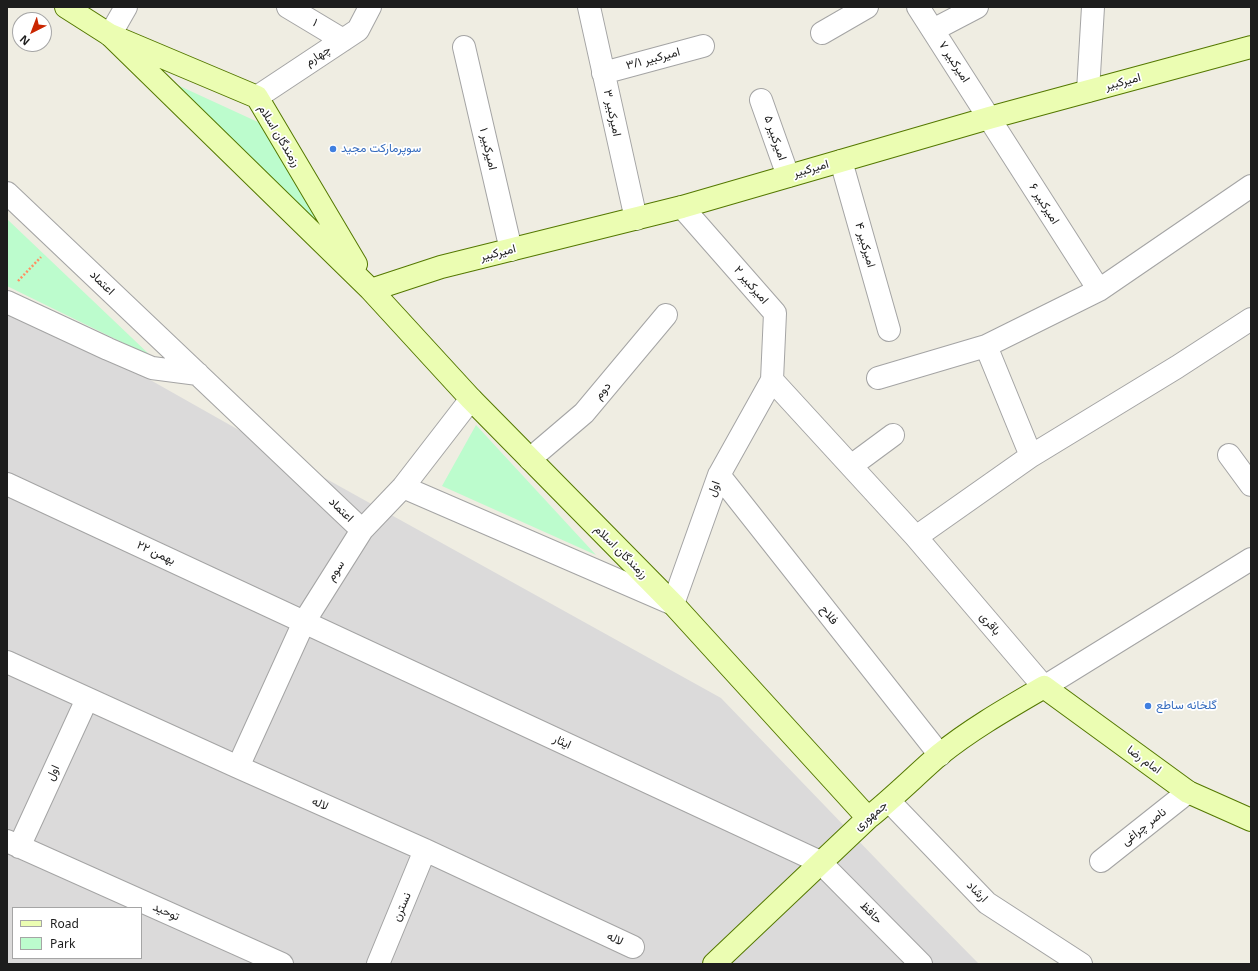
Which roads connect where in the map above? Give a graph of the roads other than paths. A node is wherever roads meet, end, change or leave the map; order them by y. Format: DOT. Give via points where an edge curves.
graph roads {
  1 [pos="66,7"];
  2 [pos="126,7"];
  3 [pos="288,7"];
  4 [pos="370,7"];
  5 [pos="589,7"];
  6 [pos="867,7"];
  7 [pos="918,7"];
  8 [pos="977,7"];
  9 [pos="1093,7"];
  10 [pos="933,30"];
  11 [pos="822,33"];
  12 [pos="110,35"];
  13 [pos="343,40"];
  14 [pos="703,46"];
  15 [pos="464,47"];
  16 [pos="1251,47"];
  17 [pos="603,73"];
  18 [pos="1088,91"];
  19 [pos="256,97"];
  20 [pos="761,100"];
  21 [pos="990,118"];
  22 [pos="841,161"];
  23 [pos="788,176"];
  24 [pos="1251,186"];
  25 [pos="7,193"];
  26 [pos="682,207"];
  27 [pos="636,219"];
  28 [pos="511,250"];
  29 [pos="371,290"];
  30 [pos="1099,290"];
  31 [pos="7,302"];
  32 [pos="666,315"];
  33 [pos="1251,319"];
  34 [pos="889,330"];
  35 [pos="986,346"];
  36 [pos="198,374"];
  37 [pos="878,378"];
  38 [pos="772,380"];
  39 [pos="472,400"];
  40 [pos="893,436"];
  41 [pos="1229,455"];
  42 [pos="1031,456"];
  43 [pos="530,459"];
  44 [pos="851,466"];
  45 [pos="719,475"];
  46 [pos="7,484"];
  47 [pos="1251,485"];
  48 [pos="403,487"];
  49 [pos="362,530"];
  50 [pos="916,537"];
  51 [pos="1251,559"];
  52 [pos="673,604"];
  53 [pos="304,622"];
  54 [pos="7,662"];
  55 [pos="1044,687"];
  56 [pos="87,699"];
  57 [pos="940,755"];
  58 [pos="238,767"];
  59 [pos="1188,792"];
  60 [pos="889,801"];
  61 [pos="868,818"];
  62 [pos="1251,820"];
  63 [pos="13,844"];
  64 [pos="426,850"];
  65 [pos="1101,861"];
  66 [pos="820,862"];
  67 [pos="633,947"];
  68 [pos="282,964"];
  69 [pos="378,964"];
  70 [pos="714,964"];
  71 [pos="921,964"];
  72 [pos="1081,964"];
  1 -- 12 [label="street, رزمندگان اسلام"];
  2 -- 12 [label="street"];
  3 -- 13 [label="street, ۱"];
  4 -- 13 [label="street, چهارم" via="358,30"];
  5 -- 17 [label="street, امیرکبیر ۳"];
  6 -- 11 [label="street"];
  7 -- 10 [label="street, امیرکبیر ۷"];
  8 -- 10 [label="street"];
  9 -- 18 [label="street"];
  10 -- 21 [label="street, امیرکبیر ۷"];
  12 -- 19 [label="street, رزمندگان اسلام"];
  12 -- 29 [label="street, رزمندگان اسلام"];
  13 -- 19 [label="street, چهارم"];
  14 -- 17 [label="street, امیرکبیر ۳/۱"];
  15 -- 28 [label="street, امیرکبیر ۱"];
  16 -- 18 [label="street, امیرکبیر"];
  17 -- 27 [label="street, امیرکبیر ۳"];
  18 -- 21 [label="street, امیرکبیر"];
  19 -- 29 [label="street, رزمندگان اسلام"];
  20 -- 23 [label="street, امیرکبیر ۵"];
  21 -- 22 [label="street, امیرکبیر"];
  21 -- 30 [label="street, امیرکبیر ۶"];
  22 -- 23 [label="street, امیرکبیر"];
  22 -- 34 [label="street, امیرکبیر ۴"];
  23 -- 26 [label="street, امیرکبیر"];
  24 -- 30 [label="street"];
  25 -- 36 [label="street, اعتماد"];
  26 -- 27 [label="street, امیرکبیر"];
  26 -- 38 [label="street, امیرکبیر ۲" via="775,314"];
  27 -- 28 [label="street, امیرکبیر"];
  28 -- 29 [label="street, امیرکبیر" via="441,267"];
  29 -- 39 [label="street, رزمندگان اسلام"];
  30 -- 35 [label="street"];
  31 -- 36 [label="street" via="152,368"];
  32 -- 43 [label="street, دوم" via="584,413"];
  33 -- 42 [label="street"];
  35 -- 37 [label="street"];
  35 -- 42 [label="street"];
  36 -- 49 [label="street, اعتماد"];
  38 -- 44 [label="street, باقری"];
  38 -- 45 [label="street, اول"];
  39 -- 43 [label="street, رزمندگان اسلام"];
  39 -- 48 [label="street, سوم"];
  40 -- 44 [label="street"];
  41 -- 47 [label="street"];
  42 -- 50 [label="street"];
  43 -- 52 [label="street, رزمندگان اسلام"];
  44 -- 50 [label="street, باقری"];
  45 -- 52 [label="street, اول"];
  45 -- 57 [label="street, فلاح"];
  46 -- 53 [label="street, ۲۲ بهمن"];
  48 -- 49 [label="street, سوم"];
  48 -- 52 [label="street"];
  49 -- 53 [label="street, سوم"];
  50 -- 55 [label="street, باقری"];
  51 -- 55 [label="street"];
  52 -- 61 [label="street, رزمندگان اسلام"];
  53 -- 58 [label="street, سوم"];
  53 -- 66 [label="street, ایثار"];
  54 -- 56 [label="street, لاله"];
  55 -- 57 [label="street, جمهوری" via="986,722"];
  55 -- 59 [label="street, امام رضا"];
  56 -- 58 [label="street, لاله"];
  56 -- 63 [label="street, اول"];
  57 -- 60 [label="street, جمهوری"];
  58 -- 64 [label="street, لاله"];
  59 -- 62 [label="street, امام رضا"];
  59 -- 65 [label="street, ناصر چراغی"];
  60 -- 61 [label="street, جمهوری"];
  60 -- 72 [label="street, ارشاد" via="987,902"];
  61 -- 66 [label="street, جمهوری"];
  63 -- 68 [label="street, توحید"];
  64 -- 67 [label="street, لاله"];
  64 -- 69 [label="street, نسترن"];
  66 -- 70 [label="street, جمهوری"];
  66 -- 71 [label="street, حافظ"];
}
